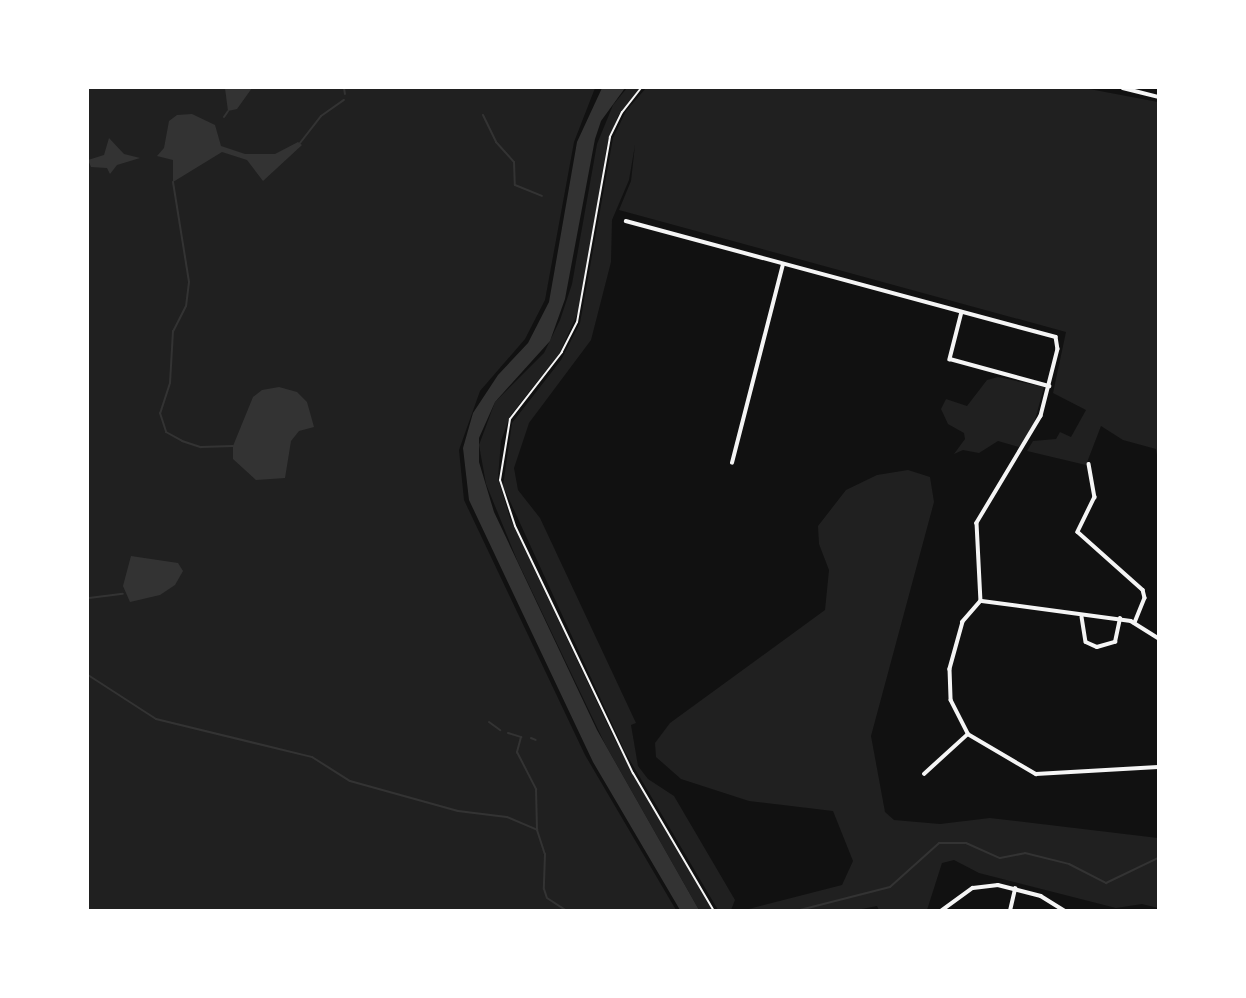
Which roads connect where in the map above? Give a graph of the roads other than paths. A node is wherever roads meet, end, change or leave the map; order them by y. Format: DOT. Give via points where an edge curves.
graph roads {
  1 [pos="1123,88"];
  2 [pos="1158,97"];
  3 [pos="626,221"];
  4 [pos="783,264"];
  5 [pos="962,312"];
  6 [pos="1049,386"];
  7 [pos="732,463"];
  8 [pos="1089,464"];
  9 [pos="981,601"];
  10 [pos="1082,617"];
  11 [pos="1120,619"];
  12 [pos="1135,623"];
  13 [pos="1158,638"];
  14 [pos="968,734"];
  15 [pos="1158,767"];
  16 [pos="924,774"];
  17 [pos="1015,889"];
  18 [pos="942,911"];
  19 [pos="1010,911"];
  20 [pos="1065,911"];
  1 -- 2 [label="street"];
  3 -- 4 [label="street"];
  4 -- 5 [label="street"];
  4 -- 7 [label="street"];
  5 -- 6 [label="street" via="1059,340"];
  5 -- 6 [label="street" via="950,359"];
  6 -- 9 [label="street" via="1036,426 978,517"];
  8 -- 12 [label="street" via="1095,497 1078,532 1143,590 1145,598"];
  9 -- 10 [label="street"];
  9 -- 14 [label="street" via="963,622 950,669 951,699"];
  10 -- 11 [label="street"];
  10 -- 11 [label="street" via="1086,642 1097,647 1115,642"];
  11 -- 12 [label="street"];
  12 -- 13 [label="street"];
  14 -- 15 [label="street" via="1036,774"];
  14 -- 16 [label="street"];
  17 -- 18 [label="street" via="987,885 958,895"];
  17 -- 19 [label="street"];
  17 -- 20 [label="street" via="1041,896"];
}
